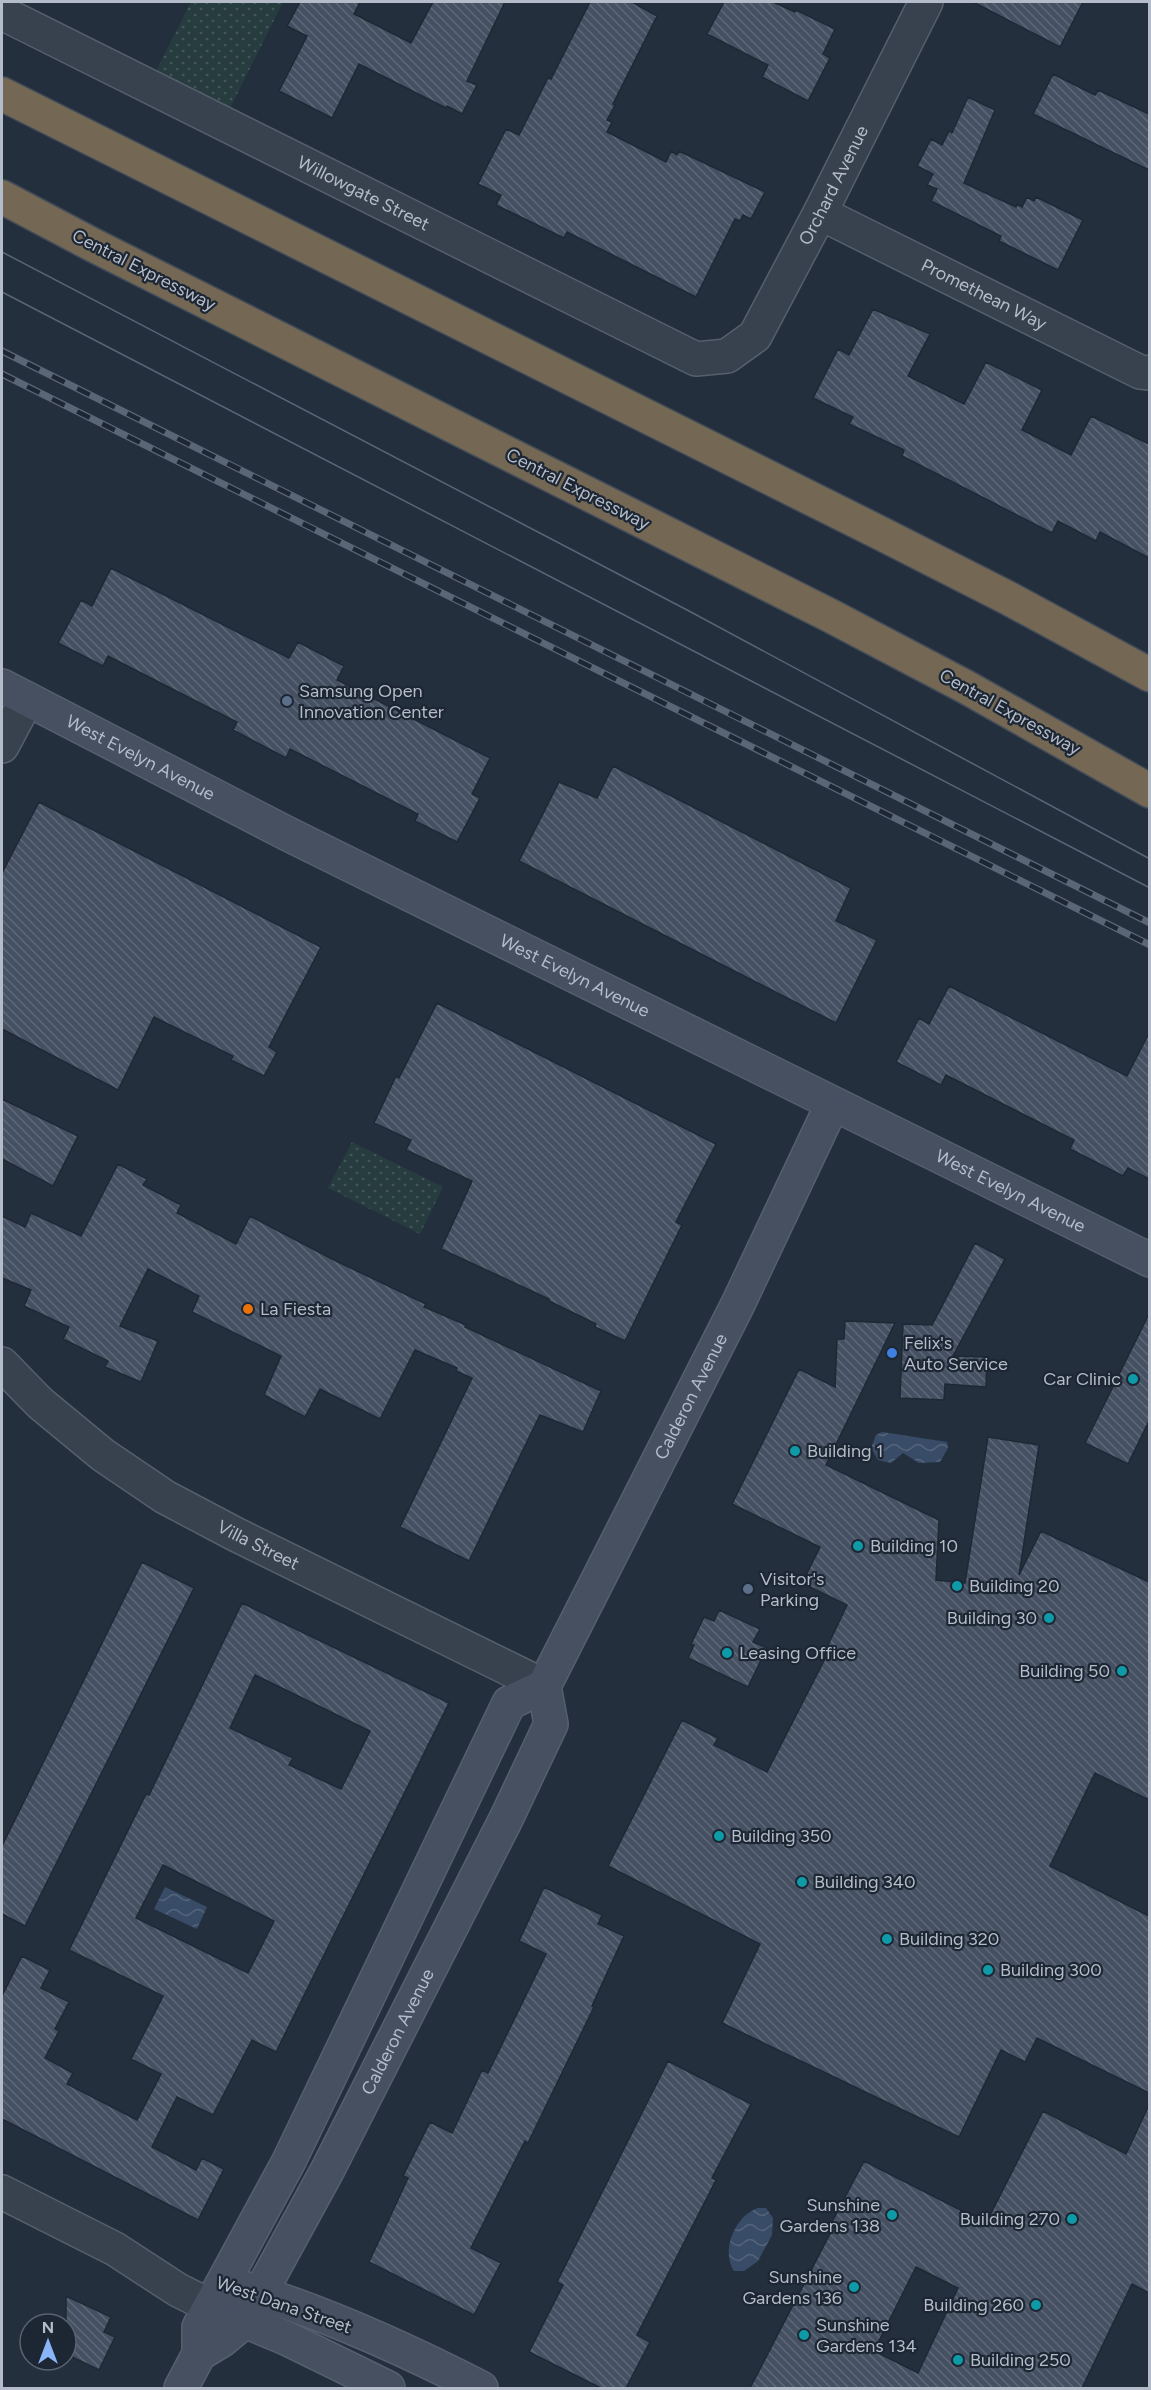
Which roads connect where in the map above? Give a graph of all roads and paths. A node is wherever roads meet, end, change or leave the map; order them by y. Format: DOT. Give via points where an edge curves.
graph roads {
  1 [pos="926,2"];
  2 [pos="2,13"];
  3 [pos="2,93"];
  4 [pos="2,197"];
  5 [pos="820,213"];
  6 [pos="727,356"];
  7 [pos="1149,374"];
  8 [pos="1149,675"];
  9 [pos="14,693"];
  10 [pos="2,746"];
  11 [pos="1149,791"];
  12 [pos="832,1105"];
  13 [pos="1149,1260"];
  14 [pos="2,1364"];
  15 [pos="544,1686"];
  16 [pos="2,2192"];
  17 [pos="217,2294"];
  18 [pos="252,2307"];
  19 [pos="199,2354"];
  20 [pos="181,2388"];
  21 [pos="388,2388"];
  22 [pos="481,2388"];
  1 -- 5 [label="street, Orchard Avenue"];
  2 -- 6 [label="street, Willowgate Street" via="696,359"];
  3 -- 8 [label="highway" via="886,536"];
  4 -- 11 [label="highway, Central Expressway" via="831,616"];
  5 -- 6 [label="street, Orchard Avenue" via="755,336"];
  5 -- 7 [label="street, Promethean Way"];
  9 -- 10 [label="street"];
  9 -- 12 [label="street, West Evelyn Avenue"];
  12 -- 13 [label="street, West Evelyn Avenue"];
  12 -- 15 [label="street, Calderon Avenue" via="738,1304"];
  14 -- 15 [label="street, Villa Street" via="40,1403 99,1452 165,1497"];
  15 -- 17 [label="street, Calderon Avenue" via="509,1703 294,2150"];
  15 -- 18 [label="street, Calderon Avenue" via="551,1724 327,2171"];
  16 -- 17 [label="street, West Dana Street" via="115,2249"];
  17 -- 18 [label="street, West Dana Street"];
  17 -- 19 [label="street, Calderon Avenue" via="200,2327"];
  18 -- 19 [label="street, Calderon Avenue" via="222,2340"];
  18 -- 21 [label="street, West Dana Street" via="288,2339"];
  18 -- 22 [label="street, West Dana Street" via="309,2309"];
  19 -- 20 [label="street, Calderon Avenue"];
}
